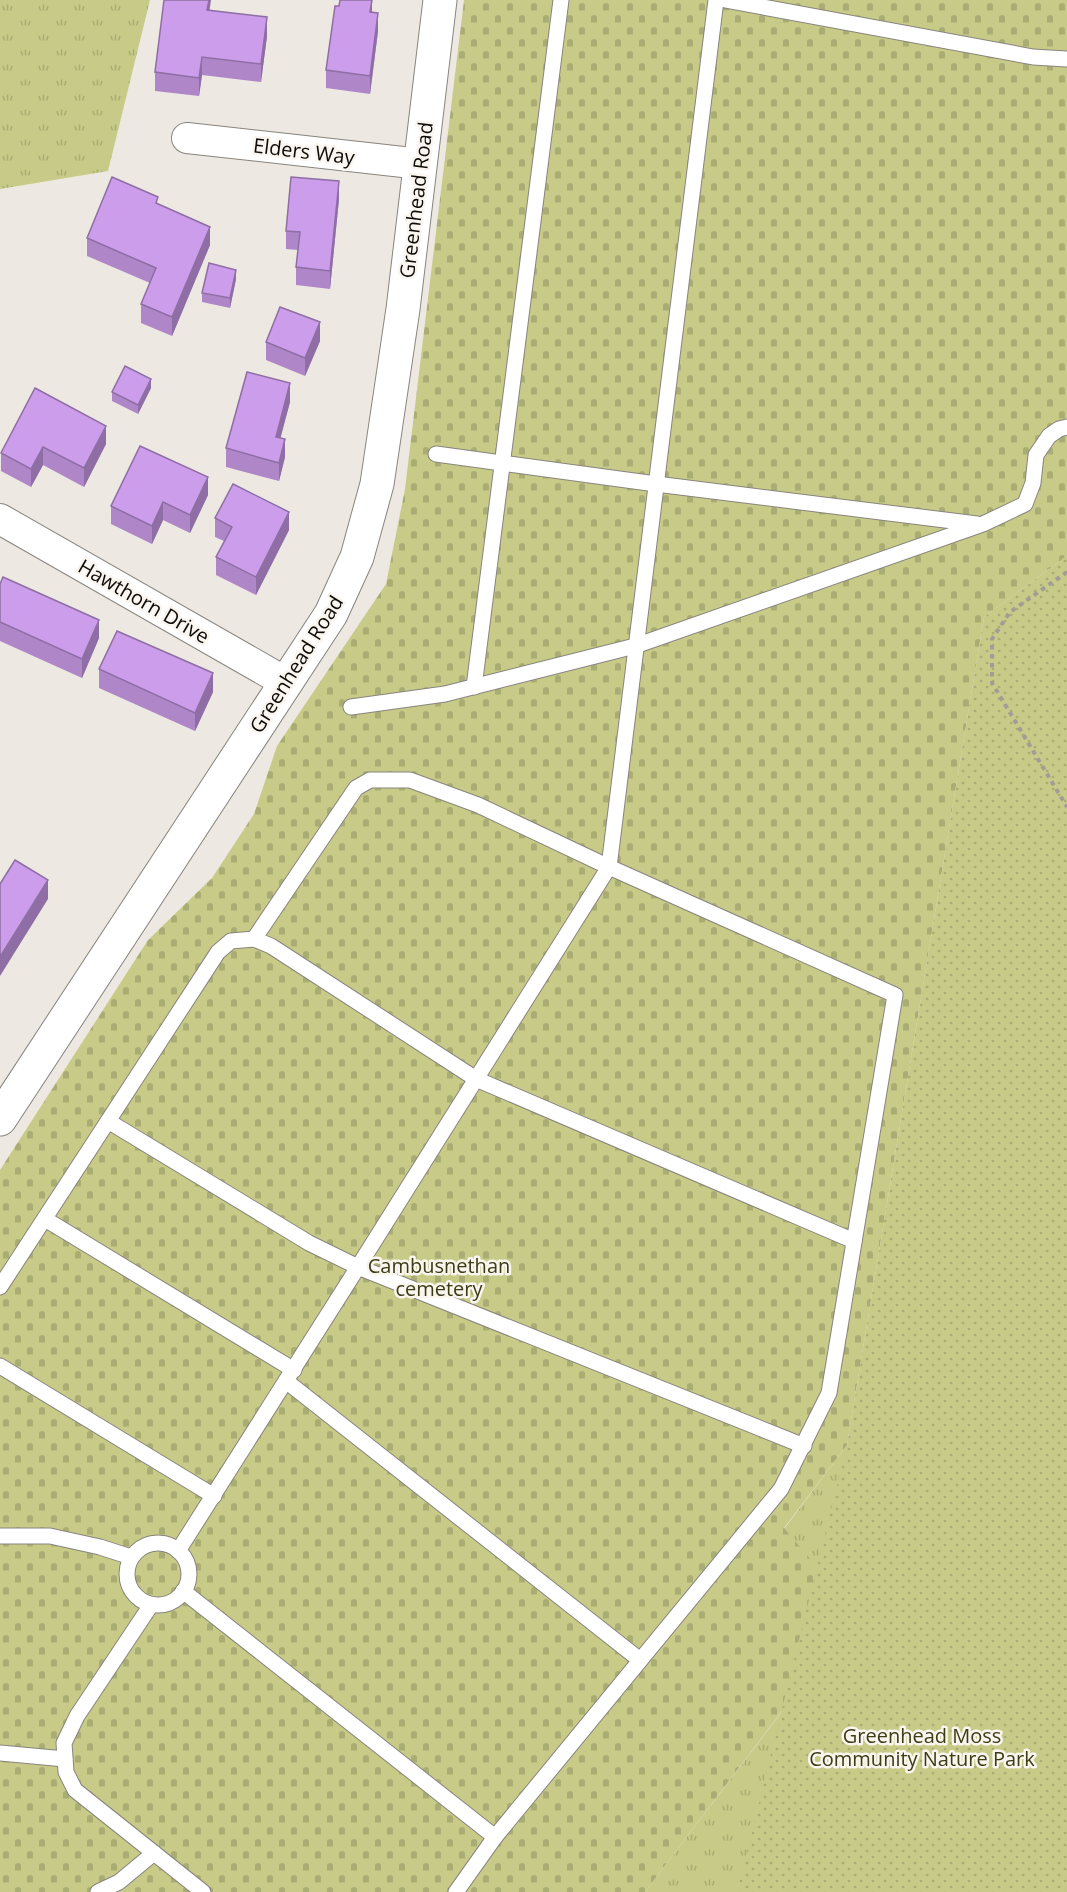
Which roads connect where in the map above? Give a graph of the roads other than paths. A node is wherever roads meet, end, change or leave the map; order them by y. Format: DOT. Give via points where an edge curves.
graph roads {
  1 [pos="440,0"];
  2 [pos="561,0"];
  3 [pos="716,0"];
  4 [pos="725,0"];
  5 [pos="1067,59"];
  6 [pos="187,138"];
  7 [pos="421,164"];
  8 [pos="1067,427"];
  9 [pos="436,454"];
  10 [pos="502,464"];
  11 [pos="656,484"];
  12 [pos="0,519"];
  13 [pos="983,524"];
  14 [pos="635,646"];
  15 [pos="287,683"];
  16 [pos="474,687"];
  17 [pos="351,706"];
  18 [pos="609,867"];
  19 [pos="254,939"];
  20 [pos="476,1079"];
  21 [pos="0,1119"];
  22 [pos="108,1121"];
  23 [pos="45,1219"];
  24 [pos="854,1241"];
  25 [pos="358,1268"];
  26 [pos="0,1287"];
  27 [pos="0,1366"];
  28 [pos="290,1376"];
  29 [pos="804,1446"];
  30 [pos="214,1496"];
  31 [pos="0,1536"];
  32 [pos="178,1551"];
  33 [pos="131,1557"];
  34 [pos="183,1591"];
  35 [pos="151,1605"];
  36 [pos="640,1660"];
  37 [pos="0,1753"];
  38 [pos="65,1759"];
  39 [pos="495,1837"];
  40 [pos="154,1853"];
  41 [pos="98,1892"];
  42 [pos="203,1892"];
  43 [pos="456,1892"];
  1 -- 7 [label="street, Greenhead Road"];
  2 -- 10 [label="lane"];
  3 -- 11 [label="lane"];
  4 -- 5 [label="lane" via="1033,57"];
  6 -- 7 [label="street, Elders Way"];
  7 -- 15 [label="street, Greenhead Road" via="403,309 366,526 357,557 331,614"];
  8 -- 13 [label="lane" via="1049,436 1036,456 1033,483 1024,504"];
  9 -- 10 [label="lane"];
  10 -- 11 [label="lane"];
  10 -- 16 [label="lane"];
  11 -- 13 [label="lane"];
  11 -- 14 [label="lane"];
  12 -- 15 [label="street, Hawthorn Drive"];
  13 -- 14 [label="lane"];
  14 -- 16 [label="lane"];
  14 -- 18 [label="lane"];
  15 -- 21 [label="street, Greenhead Road"];
  16 -- 17 [label="lane"];
  18 -- 19 [label="lane" via="478,805 410,780 370,780 356,788"];
  18 -- 20 [label="lane"];
  18 -- 24 [label="lane" via="895,995"];
  19 -- 20 [label="lane" via="271,946"];
  19 -- 22 [label="lane" via="231,941 218,952"];
  20 -- 24 [label="lane"];
  20 -- 25 [label="lane"];
  22 -- 23 [label="lane"];
  22 -- 25 [label="lane" via="309,1243"];
  23 -- 26 [label="lane"];
  23 -- 28 [label="lane"];
  24 -- 29 [label="lane" via="829,1393"];
  25 -- 28 [label="lane"];
  25 -- 29 [label="lane"];
  27 -- 30 [label="lane"];
  28 -- 30 [label="lane"];
  28 -- 36 [label="lane"];
  29 -- 36 [label="lane" via="781,1489"];
  30 -- 32 [label="lane"];
  31 -- 33 [label="lane" via="50,1536"];
  32 -- 33 [label="lane" via="157,1542 142,1546"];
  32 -- 34 [label="lane" via="189,1569 188,1585"];
  33 -- 35 [label="lane" via="126,1571 129,1586 138,1599"];
  34 -- 35 [label="lane" via="166,1605"];
  34 -- 39 [label="lane"];
  35 -- 38 [label="lane" via="77,1716 64,1743"];
  36 -- 39 [label="lane"];
  37 -- 38 [label="lane"];
  38 -- 40 [label="lane" via="66,1772 75,1790"];
  39 -- 43 [label="lane"];
  40 -- 41 [label="lane" via="119,1882"];
  40 -- 42 [label="lane"];
}
